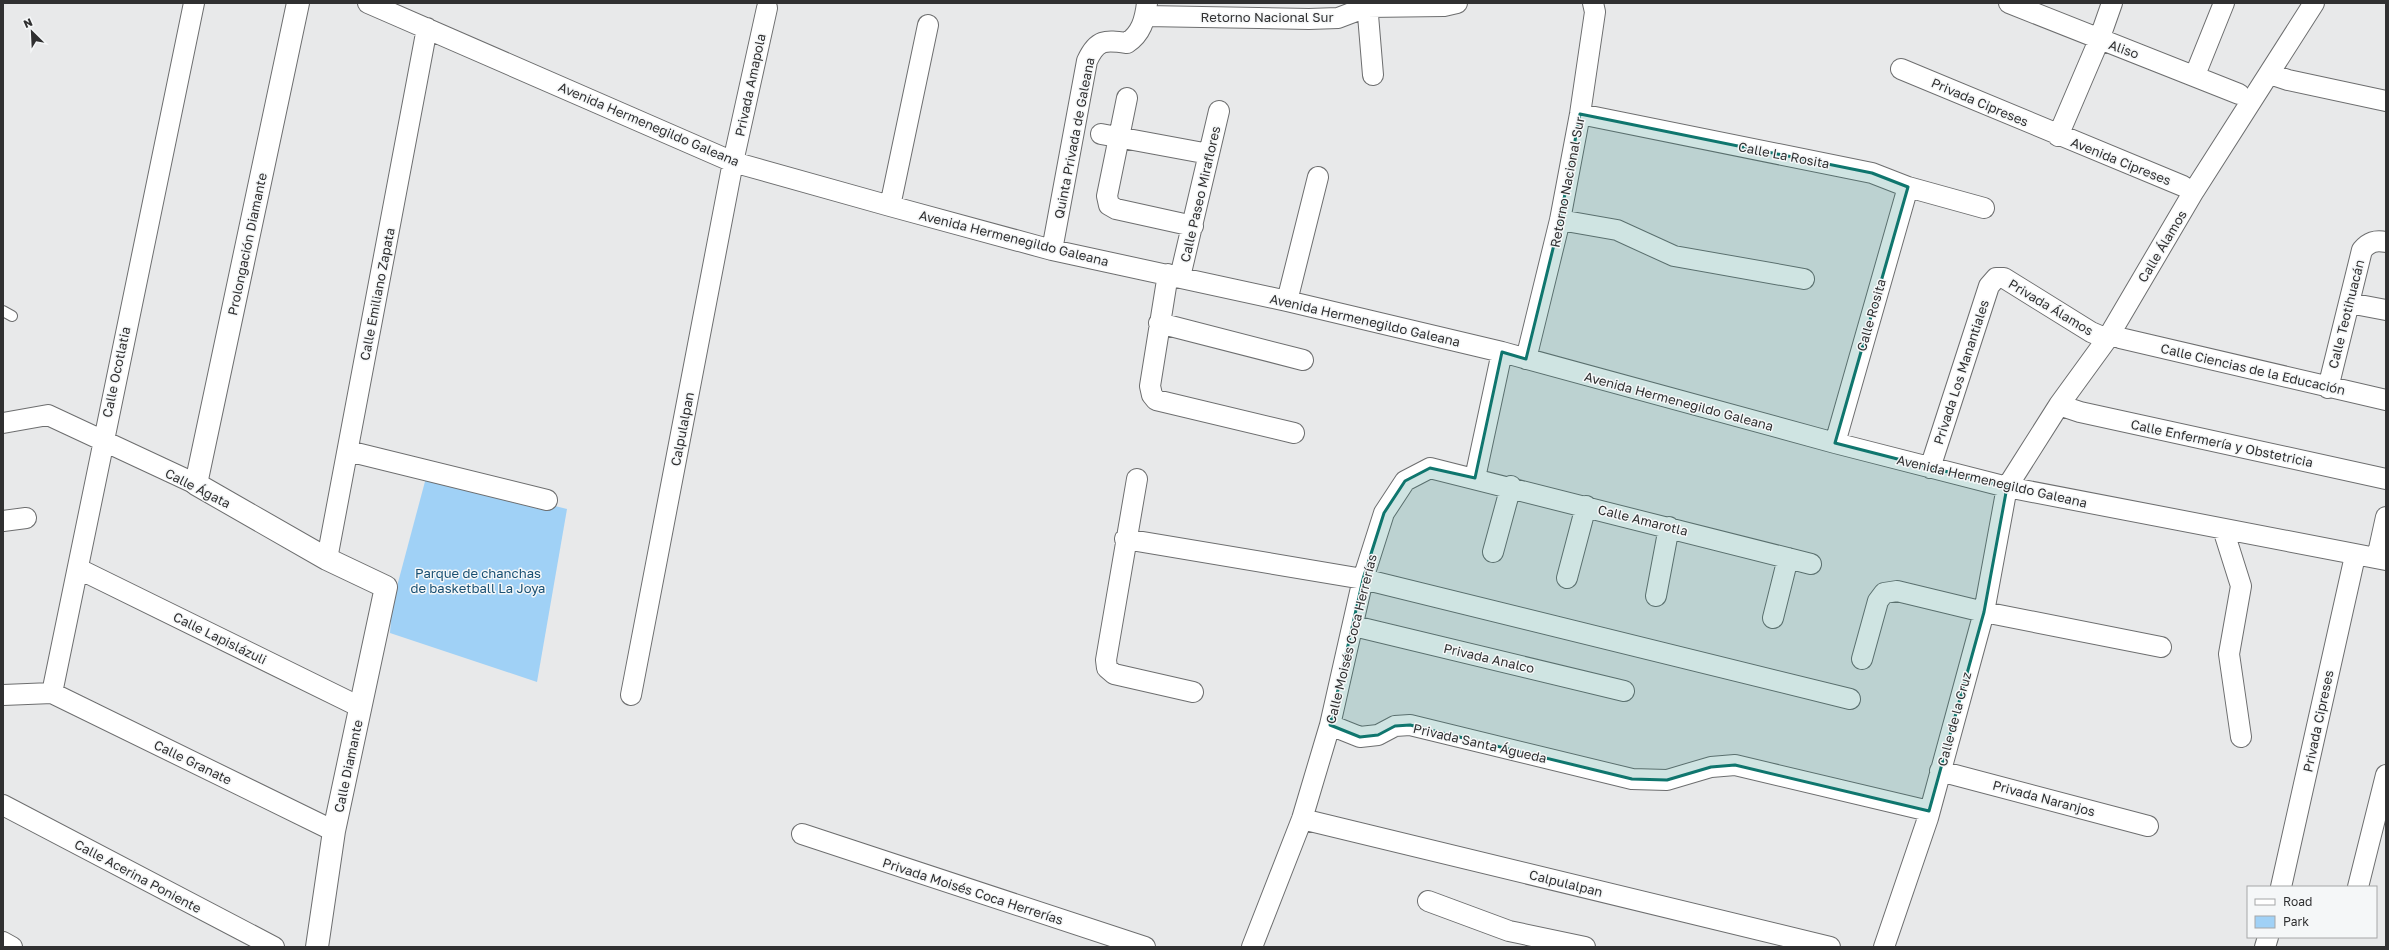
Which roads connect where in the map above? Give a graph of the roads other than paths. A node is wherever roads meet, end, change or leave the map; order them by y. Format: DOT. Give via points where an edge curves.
graph roads {
  1 [pos="194,3"];
  2 [pos="298,3"];
  3 [pos="368,3"];
  4 [pos="1457,3"];
  5 [pos="1592,3"];
  6 [pos="2009,3"];
  7 [pos="2112,3"];
  8 [pos="2314,3"];
  9 [pos="2224,4"];
  10 [pos="1367,5"];
  11 [pos="767,8"];
  12 [pos="1147,10"];
  13 [pos="928,25"];
  14 [pos="427,28"];
  15 [pos="2099,40"];
  16 [pos="1901,69"];
  17 [pos="2195,74"];
  18 [pos="2270,74"];
  19 [pos="1373,75"];
  20 [pos="2239,94"];
  21 [pos="1127,98"];
  22 [pos="2386,101"];
  23 [pos="1219,111"];
  24 [pos="1580,114"];
  25 [pos="1110,135"];
  26 [pos="2058,136"];
  27 [pos="1209,154"];
  28 [pos="733,162"];
  29 [pos="1318,177"];
  30 [pos="2183,186"];
  31 [pos="1908,187"];
  32 [pos="890,206"];
  33 [pos="1984,208"];
  34 [pos="1560,220"];
  35 [pos="1193,226"];
  36 [pos="2377,242"];
  37 [pos="1052,250"];
  38 [pos="1174,276"];
  39 [pos="1996,278"];
  40 [pos="1804,279"];
  41 [pos="1287,301"];
  42 [pos="2349,303"];
  43 [pos="2386,310"];
  44 [pos="1159,323"];
  45 [pos="2113,338"];
  46 [pos="1502,352"];
  47 [pos="1526,359"];
  48 [pos="1303,360"];
  49 [pos="2328,388"];
  50 [pos="2386,400"];
  51 [pos="2059,405"];
  52 [pos="3,422"];
  53 [pos="1294,433"];
  54 [pos="102,442"];
  55 [pos="1835,443"];
  56 [pos="348,451"];
  57 [pos="1930,468"];
  58 [pos="1475,478"];
  59 [pos="1137,479"];
  60 [pos="2386,479"];
  61 [pos="196,484"];
  62 [pos="1511,486"];
  63 [pos="2007,487"];
  64 [pos="547,500"];
  65 [pos="1586,506"];
  66 [pos="2386,517"];
  67 [pos="26,518"];
  68 [pos="3,521"];
  69 [pos="1669,527"];
  70 [pos="2223,529"];
  71 [pos="1125,539"];
  72 [pos="1493,552"];
  73 [pos="2355,556"];
  74 [pos="1788,558"];
  75 [pos="327,559"];
  76 [pos="2381,559"];
  77 [pos="1811,564"];
  78 [pos="79,569"];
  79 [pos="1566,578"];
  80 [pos="1363,579"];
  81 [pos="386,587"];
  82 [pos="1656,596"];
  83 [pos="1984,612"];
  84 [pos="1773,618"];
  85 [pos="1354,626"];
  86 [pos="2162,647"];
  87 [pos="1862,659"];
  88 [pos="1624,691"];
  89 [pos="1193,692"];
  90 [pos="52,693"];
  91 [pos="3,695"];
  92 [pos="631,696"];
  93 [pos="1850,699"];
  94 [pos="360,707"];
  95 [pos="1330,725"];
  96 [pos="2241,737"];
  97 [pos="1940,771"];
  98 [pos="2386,775"];
  99 [pos="3,805"];
  100 [pos="1929,811"];
  101 [pos="1302,819"];
  102 [pos="2148,826"];
  103 [pos="334,831"];
  104 [pos="802,834"];
  105 [pos="2280,886"];
  106 [pos="2358,886"];
  107 [pos="1428,901"];
  108 [pos="3,942"];
  109 [pos="12,947"];
  110 [pos="274,947"];
  111 [pos="317,947"];
  112 [pos="1145,947"];
  113 [pos="1252,947"];
  114 [pos="1585,947"];
  115 [pos="1830,947"];
  116 [pos="1884,947"];
  1 -- 54 [label="street, Calle Ocotlatia"];
  2 -- 61 [label="street, Prolongación Diamante"];
  3 -- 14 [label="street, Avenida Hermenegildo Galeana"];
  4 -- 10 [label="street, Retorno Nacional Sur" via="1444,6"];
  5 -- 24 [label="street, Retorno Nacional Sur" via="1595,12"];
  6 -- 15 [label="street, Aliso"];
  7 -- 15 [label="street"];
  8 -- 18 [label="street, Calle Álamos"];
  9 -- 17 [label="street"];
  10 -- 12 [label="street, Retorno Nacional Sur" via="1338,18 1309,19"];
  10 -- 19 [label="street"];
  11 -- 28 [label="street, Privada Amapola"];
  12 -- 37 [label="street, Quinta Privada de Galeana" via="1137,37 1127,43 1108,41 1094,47 1087,61"];
  13 -- 32 [label="street"];
  14 -- 28 [label="street, Avenida Hermenegildo Galeana"];
  14 -- 56 [label="street, Calle Emiliano Zapata"];
  15 -- 17 [label="street, Aliso"];
  15 -- 26 [label="street"];
  16 -- 26 [label="street, Privada Cipreses"];
  17 -- 20 [label="street, Aliso"];
  18 -- 22 [label="street"];
  18 -- 45 [label="street, Calle Álamos" via="2194,191"];
  21 -- 25 [label="street"];
  23 -- 27 [label="street, Calle Paseo Miraflores"];
  24 -- 31 [label="street, Calle La Rosita" via="1872,173"];
  24 -- 34 [label="street, Retorno Nacional Sur"];
  25 -- 27 [label="street"];
  25 -- 35 [label="street" via="1107,196 1109,205 1116,209"];
  26 -- 30 [label="street, Avenida Cipreses"];
  27 -- 35 [label="street, Calle Paseo Miraflores"];
  28 -- 32 [label="street, Avenida Hermenegildo Galeana"];
  28 -- 92 [label="street, Calpulalpan"];
  29 -- 41 [label="street"];
  31 -- 33 [label="street, Calle La Rosita"];
  31 -- 55 [label="street, Calle Rosita"];
  32 -- 37 [label="street, Avenida Hermenegildo Galeana"];
  34 -- 40 [label="street" via="1616,230 1674,256"];
  34 -- 47 [label="street, Retorno Nacional Sur"];
  35 -- 38 [label="street, Calle Paseo Miraflores"];
  36 -- 42 [label="street, Calle Teotihuacán" via="2362,250"];
  37 -- 38 [label="street, Avenida Hermenegildo Galeana"];
  38 -- 41 [label="street, Avenida Hermenegildo Galeana"];
  38 -- 44 [label="street, Calle Paseo Miraflores"];
  39 -- 45 [label="street, Privada Álamos" via="2004,278 2091,332"];
  39 -- 57 [label="street, Privada Los Manantiales" via="1989,286"];
  41 -- 46 [label="street, Avenida Hermenegildo Galeana"];
  42 -- 43 [label="street"];
  42 -- 49 [label="street, Calle Teotihuacán"];
  44 -- 48 [label="street"];
  44 -- 53 [label="street, Calle Paseo Miraflores" via="1150,386 1156,400"];
  45 -- 49 [label="street, Calle Ciencias de la Educación"];
  45 -- 51 [label="street, Calle Álamos"];
  46 -- 47 [label="street, Avenida Hermenegildo Galeana"];
  46 -- 58 [label="street"];
  47 -- 55 [label="street, Avenida Hermenegildo Galeana"];
  49 -- 50 [label="street, Calle Ciencias de la Educación"];
  51 -- 60 [label="street, Calle Enfermería y Obstetricia" via="2080,412"];
  51 -- 63 [label="street, Calle Álamos"];
  52 -- 54 [label="street, Calle Ágata" via="48,415"];
  54 -- 61 [label="street, Calle Ágata"];
  54 -- 78 [label="street, Calle Ocotlatia"];
  55 -- 57 [label="street, Avenida Hermenegildo Galeana"];
  56 -- 64 [label="street"];
  56 -- 75 [label="street, Calle Emiliano Zapata"];
  57 -- 63 [label="street, Avenida Hermenegildo Galeana"];
  58 -- 62 [label="street, Calle Amarotla"];
  58 -- 80 [label="street, Calle Moisés Coca Herrerías" via="1430,468 1405,481 1384,513"];
  59 -- 71 [label="street"];
  61 -- 75 [label="street, Calle Ágata"];
  62 -- 65 [label="street, Calle Amarotla"];
  62 -- 72 [label="street"];
  63 -- 70 [label="street, Avenida Hermenegildo Galeana"];
  63 -- 83 [label="street, Calle de la Cruz"];
  65 -- 69 [label="street, Calle Amarotla"];
  65 -- 79 [label="street"];
  66 -- 76 [label="street"];
  67 -- 68 [label="street"];
  69 -- 74 [label="street, Calle Amarotla"];
  69 -- 82 [label="street"];
  70 -- 73 [label="street, Avenida Hermenegildo Galeana"];
  70 -- 96 [label="street" via="2242,586 2229,654"];
  71 -- 80 [label="street"];
  71 -- 89 [label="street" via="1106,660 1108,668 1114,674"];
  73 -- 76 [label="street, Avenida Hermenegildo Galeana"];
  73 -- 105 [label="street, Privada Cipreses"];
  74 -- 77 [label="street, Calle Amarotla"];
  74 -- 84 [label="street"];
  75 -- 81 [label="street, Calle Ágata"];
  78 -- 90 [label="street, Calle Ocotlatia"];
  78 -- 94 [label="street, Calle Lapislázuli"];
  80 -- 85 [label="street, Calle Moisés Coca Herrerías"];
  80 -- 93 [label="street"];
  81 -- 94 [label="street, Calle Diamante"];
  83 -- 86 [label="street"];
  83 -- 87 [label="street" via="1897,591 1884,593 1878,601"];
  83 -- 97 [label="street, Calle de la Cruz"];
  85 -- 88 [label="street, Privada Analco"];
  85 -- 95 [label="street, Calle Moisés Coca Herrerías"];
  90 -- 91 [label="street"];
  90 -- 103 [label="street, Calle Granate"];
  94 -- 103 [label="street, Calle Diamante"];
  95 -- 100 [label="street, Privada Santa Águeda" via="1360,737 1378,735 1395,726 1410,725 1632,779 1667,780 1711,767 1735,765"];
  95 -- 101 [label="street, Calle Moisés Coca Herrerías"];
  97 -- 100 [label="street, Calle de la Cruz"];
  97 -- 102 [label="street, Privada Naranjos"];
  98 -- 106 [label="street"];
  99 -- 110 [label="street, Calle Acerina Poniente"];
  100 -- 116 [label="street, Calle de la Cruz"];
  101 -- 113 [label="street, Calle Moisés Coca Herrerías"];
  101 -- 115 [label="street, Calpulalpan"];
  103 -- 111 [label="street, Calle Diamante"];
  104 -- 112 [label="street, Privada Moisés Coca Herrerías"];
  107 -- 114 [label="street" via="1510,931"];
  108 -- 109 [label="street"];
}
